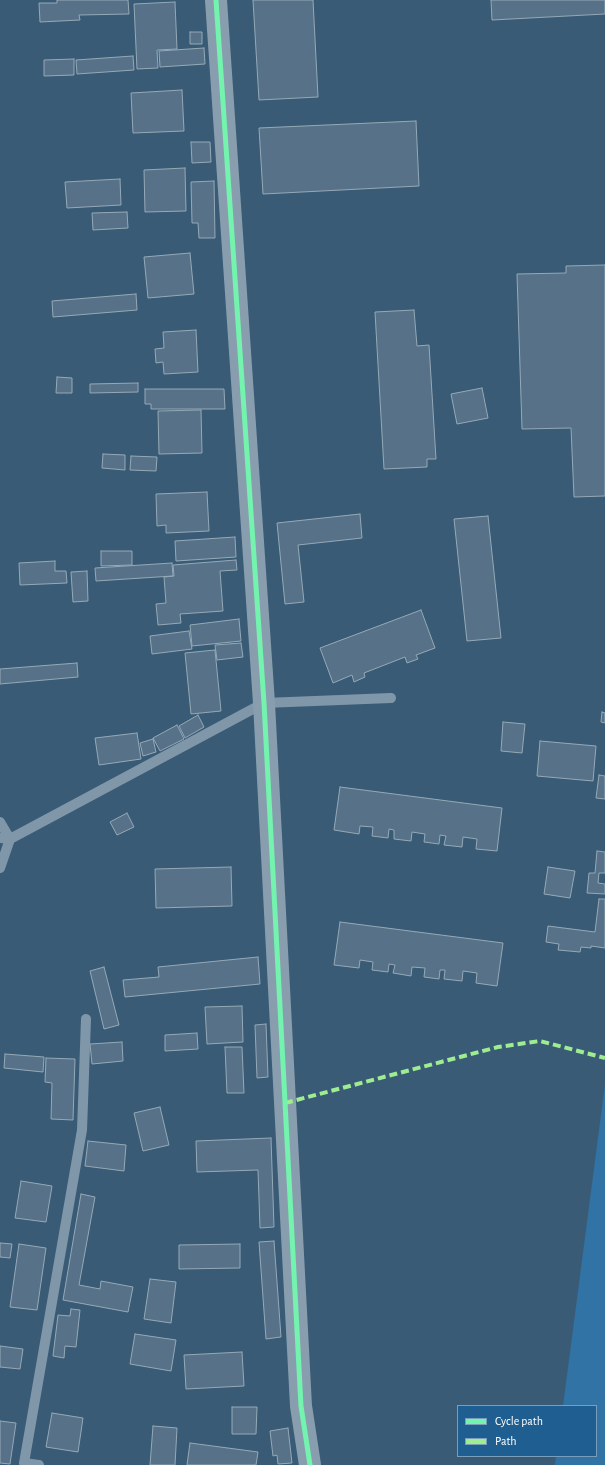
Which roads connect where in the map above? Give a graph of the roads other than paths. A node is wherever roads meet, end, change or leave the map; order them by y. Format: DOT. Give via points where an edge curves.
graph roads {
  1 [pos="216,0"];
  2 [pos="391,698"];
  3 [pos="264,703"];
  4 [pos="0,822"];
  5 [pos="5,839"];
  6 [pos="0,868"];
  7 [pos="86,1019"];
  8 [pos="39,1465"];
  9 [pos="310,1465"];
  1 -- 3 [label="street"];
  2 -- 3 [label="lane"];
  3 -- 5 [label="lane"];
  3 -- 9 [label="street" via="301,1406"];
  4 -- 5 [label="lane"];
  5 -- 6 [label="lane"];
  7 -- 8 [label="lane" via="82,1130 24,1463"];
}
